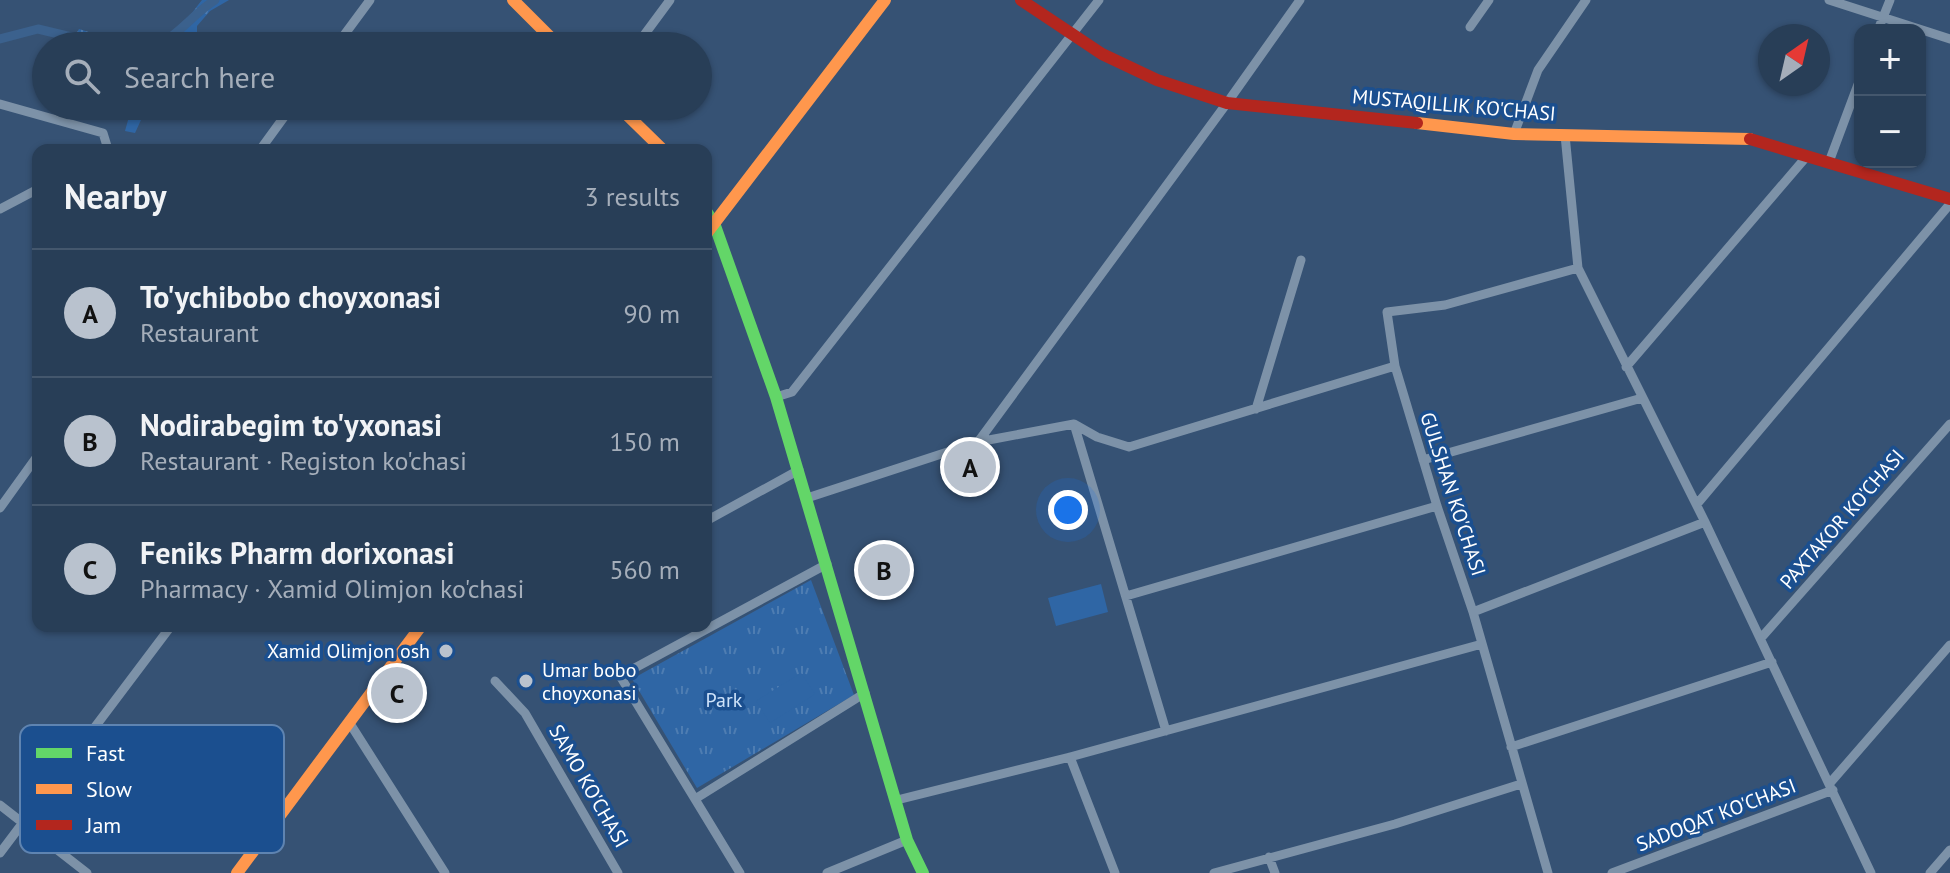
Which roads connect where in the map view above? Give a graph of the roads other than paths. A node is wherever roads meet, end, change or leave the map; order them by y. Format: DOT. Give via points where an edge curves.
graph roads {
  1 [pos="370,0"];
  2 [pos="513,0"];
  3 [pos="670,0"];
  4 [pos="885,0"];
  5 [pos="1021,0"];
  6 [pos="1099,0"];
  7 [pos="1300,0"];
  8 [pos="1489,0"];
  9 [pos="1586,0"];
  10 [pos="1829,0"];
  11 [pos="1890,0"];
  12 [pos="1883,17"];
  13 [pos="1880,24"];
  14 [pos="1470,27"];
  15 [pos="346,32"];
  16 [pos="545,32"];
  17 [pos="646,32"];
  18 [pos="1071,36"];
  19 [pos="1950,39"];
  20 [pos="1854,95"];
  21 [pos="1227,103"];
  22 [pos="0,104"];
  23 [pos="32,113"];
  24 [pos="57,120"];
  25 [pos="282,120"];
  26 [pos="632,120"];
  27 [pos="1514,134"];
  28 [pos="1565,135"];
  29 [pos="106,144"];
  30 [pos="264,144"];
  31 [pos="657,144"];
  32 [pos="1807,156"];
  33 [pos="1829,162"];
  34 [pos="32,192"];
  35 [pos="1950,202"];
  36 [pos="2,207"];
  37 [pos="712,225"];
  38 [pos="712,233"];
  39 [pos="1301,260"];
  40 [pos="1578,268"];
  41 [pos="1395,366"];
  42 [pos="1626,367"];
  43 [pos="776,397"];
  44 [pos="1642,398"];
  45 [pos="1256,409"];
  46 [pos="1074,424"];
  47 [pos="1950,424"];
  48 [pos="978,442"];
  49 [pos="1423,460"];
  50 [pos="32,463"];
  51 [pos="799,470"];
  52 [pos="807,498"];
  53 [pos="1697,504"];
  54 [pos="1437,506"];
  55 [pos="0,508"];
  56 [pos="712,518"];
  57 [pos="1705,522"];
  58 [pos="827,564"];
  59 [pos="1126,596"];
  60 [pos="1473,612"];
  61 [pos="712,626"];
  62 [pos="166,632"];
  63 [pos="416,632"];
  64 [pos="701,632"];
  65 [pos="1761,638"];
  66 [pos="1482,644"];
  67 [pos="1950,645"];
  68 [pos="1772,662"];
  69 [pos="495,681"];
  70 [pos="865,693"];
  71 [pos="349,722"];
  72 [pos="96,725"];
  73 [pos="1166,731"];
  74 [pos="1511,747"];
  75 [pos="1070,757"];
  76 [pos="1521,784"];
  77 [pos="1831,787"];
  78 [pos="695,799"];
  79 [pos="897,800"];
  80 [pos="0,805"];
  81 [pos="284,810"];
  82 [pos="20,820"];
  83 [pos="20,825"];
  84 [pos="907,840"];
  85 [pos="1950,850"];
  86 [pos="0,853"];
  87 [pos="62,853"];
  88 [pos="252,853"];
  89 [pos="1269,857"];
  90 [pos="87,873"];
  91 [pos="237,873"];
  92 [pos="445,873"];
  93 [pos="618,873"];
  94 [pos="740,873"];
  95 [pos="827,873"];
  96 [pos="923,873"];
  97 [pos="1115,873"];
  98 [pos="1214,873"];
  99 [pos="1275,873"];
  100 [pos="1548,873"];
  101 [pos="1612,873"];
  102 [pos="1871,873"];
  103 [pos="1930,873"];
  1 -- 15 [label="street"];
  2 -- 16 [label="street"];
  3 -- 17 [label="street"];
  4 -- 37 [label="street"];
  5 -- 18 [label="street, MUSTAQILLIK KO'CHASI"];
  6 -- 18 [label="street"];
  7 -- 21 [label="street"];
  8 -- 14 [label="street"];
  9 -- 27 [label="street" via="1538,70"];
  10 -- 12 [label="street"];
  11 -- 12 [label="street"];
  12 -- 13 [label="street"];
  12 -- 19 [label="street"];
  18 -- 21 [label="street, MUSTAQILLIK KO'CHASI" via="1157,80"];
  18 -- 43 [label="street" via="792,392"];
  20 -- 33 [label="street"];
  21 -- 27 [label="street, MUSTAQILLIK KO'CHASI"];
  21 -- 48 [label="street"];
  22 -- 23 [label="street"];
  24 -- 29 [label="street" via="103,133"];
  25 -- 30 [label="street"];
  26 -- 31 [label="street"];
  27 -- 28 [label="street, MUSTAQILLIK KO'CHASI"];
  28 -- 32 [label="street, MUSTAQILLIK KO'CHASI" via="1749,139"];
  28 -- 40 [label="street"];
  32 -- 33 [label="street, MUSTAQILLIK KO'CHASI"];
  32 -- 42 [label="street"];
  33 -- 35 [label="street, MUSTAQILLIK KO'CHASI"];
  34 -- 36 [label="street"];
  35 -- 53 [label="street"];
  38 -- 43 [label="street"];
  39 -- 45 [label="street"];
  40 -- 41 [label="street, GULSHAN KO'CHASI" via="1445,305 1387,312"];
  40 -- 42 [label="street"];
  41 -- 45 [label="street"];
  41 -- 49 [label="street, GULSHAN KO'CHASI"];
  42 -- 44 [label="street"];
  43 -- 51 [label="street"];
  44 -- 49 [label="street"];
  44 -- 53 [label="street"];
  45 -- 46 [label="street" via="1129,447"];
  46 -- 48 [label="street"];
  46 -- 59 [label="street"];
  47 -- 65 [label="street, PAXTAKOR KO'CHASI"];
  48 -- 52 [label="street"];
  49 -- 54 [label="street, GULSHAN KO'CHASI"];
  50 -- 55 [label="street"];
  51 -- 52 [label="street"];
  51 -- 56 [label="street"];
  52 -- 58 [label="street"];
  53 -- 57 [label="street"];
  54 -- 59 [label="street"];
  54 -- 60 [label="street, GULSHAN KO'CHASI"];
  57 -- 60 [label="street"];
  57 -- 65 [label="street"];
  58 -- 61 [label="street"];
  58 -- 70 [label="street"];
  59 -- 73 [label="street"];
  60 -- 66 [label="street, GULSHAN KO'CHASI"];
  62 -- 72 [label="street"];
  63 -- 71 [label="street"];
  64 -- 78 [label="street" via="620,676"];
  65 -- 68 [label="street"];
  66 -- 73 [label="street"];
  66 -- 74 [label="street, GULSHAN KO'CHASI"];
  67 -- 77 [label="street"];
  68 -- 74 [label="street"];
  68 -- 77 [label="street"];
  69 -- 93 [label="street, SAMO KO'CHASI" via="525,713"];
  70 -- 78 [label="street"];
  70 -- 79 [label="street"];
  71 -- 81 [label="street"];
  71 -- 92 [label="street"];
  73 -- 75 [label="street"];
  74 -- 76 [label="street, GULSHAN KO'CHASI"];
  75 -- 79 [label="street"];
  75 -- 97 [label="street"];
  76 -- 89 [label="street"];
  76 -- 100 [label="street, GULSHAN KO'CHASI"];
  77 -- 101 [label="street, SADOQAT KO'CHASI"];
  77 -- 102 [label="street"];
  78 -- 94 [label="street"];
  79 -- 84 [label="street"];
  80 -- 82 [label="street"];
  83 -- 86 [label="street"];
  84 -- 95 [label="street"];
  84 -- 96 [label="street"];
  85 -- 103 [label="street"];
  87 -- 90 [label="street"];
  88 -- 91 [label="street"];
  89 -- 98 [label="street"];
  89 -- 99 [label="street"];
}
